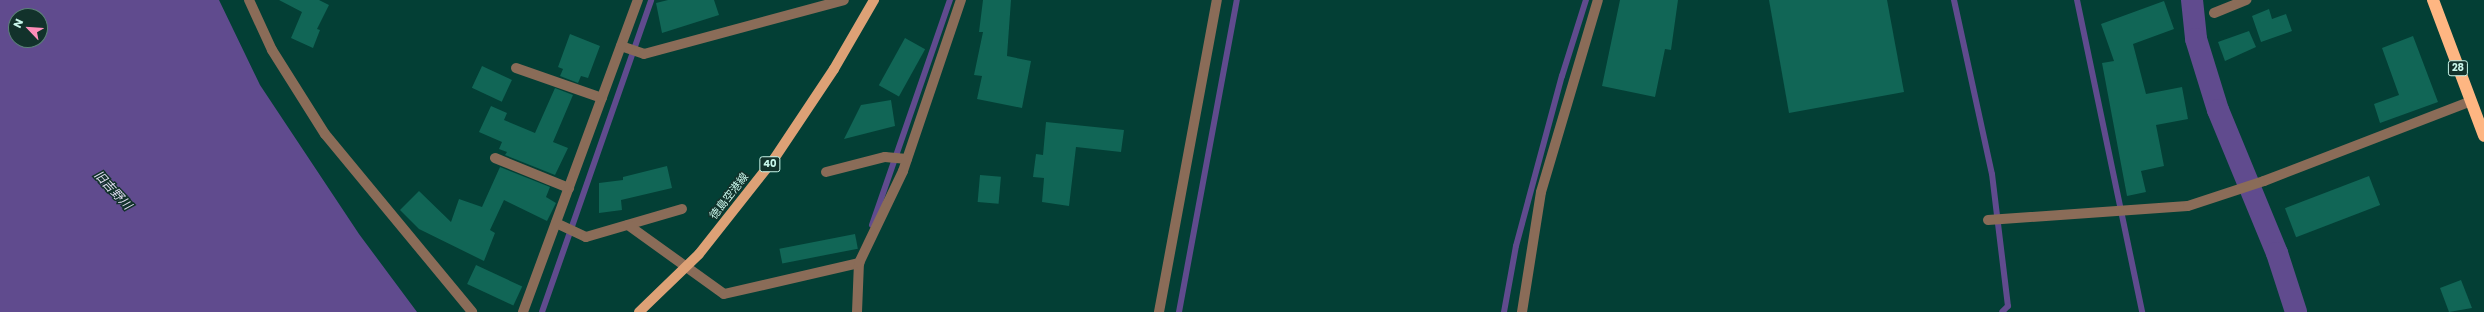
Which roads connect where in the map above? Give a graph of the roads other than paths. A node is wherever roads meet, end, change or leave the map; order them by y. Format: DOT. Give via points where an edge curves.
graph roads {
  1 [pos="249,0"];
  2 [pos="638,0"];
  3 [pos="844,0"];
  4 [pos="874,0"];
  5 [pos="961,0"];
  6 [pos="1218,0"];
  7 [pos="1598,0"];
  8 [pos="2246,0"];
  9 [pos="2433,0"];
  10 [pos="2214,13"];
  11 [pos="621,46"];
  12 [pos="516,68"];
  13 [pos="602,98"];
  14 [pos="2471,101"];
  15 [pos="2484,136"];
  16 [pos="495,158"];
  17 [pos="907,159"];
  18 [pos="826,172"];
  19 [pos="569,188"];
  20 [pos="682,209"];
  21 [pos="1988,220"];
  22 [pos="556,223"];
  23 [pos="628,225"];
  24 [pos="859,263"];
  25 [pos="472,312"];
  26 [pos="523,312"];
  27 [pos="639,312"];
  28 [pos="856,312"];
  29 [pos="1159,312"];
  30 [pos="1522,312"];
  1 -- 25 [label="street" via="272,50 325,134"];
  2 -- 11 [label="street"];
  3 -- 11 [label="street" via="644,54"];
  4 -- 27 [label="main road, 徳島空港線 / 40, bridge" via="834,69 774,159 699,254"];
  5 -- 17 [label="street"];
  6 -- 29 [label="street"];
  7 -- 30 [label="street" via="1540,192"];
  8 -- 10 [label="street"];
  9 -- 14 [label="highway, 28"];
  11 -- 13 [label="street"];
  12 -- 13 [label="street"];
  13 -- 19 [label="street"];
  14 -- 15 [label="highway, 28"];
  14 -- 21 [label="street" via="2264,181 2188,206 2129,208"];
  16 -- 19 [label="street"];
  17 -- 18 [label="street" via="885,158"];
  17 -- 24 [label="street"];
  19 -- 22 [label="street"];
  20 -- 23 [label="street"];
  22 -- 23 [label="street" via="586,237"];
  22 -- 26 [label="street"];
  23 -- 24 [label="street" via="724,294"];
  24 -- 28 [label="street"];
}
